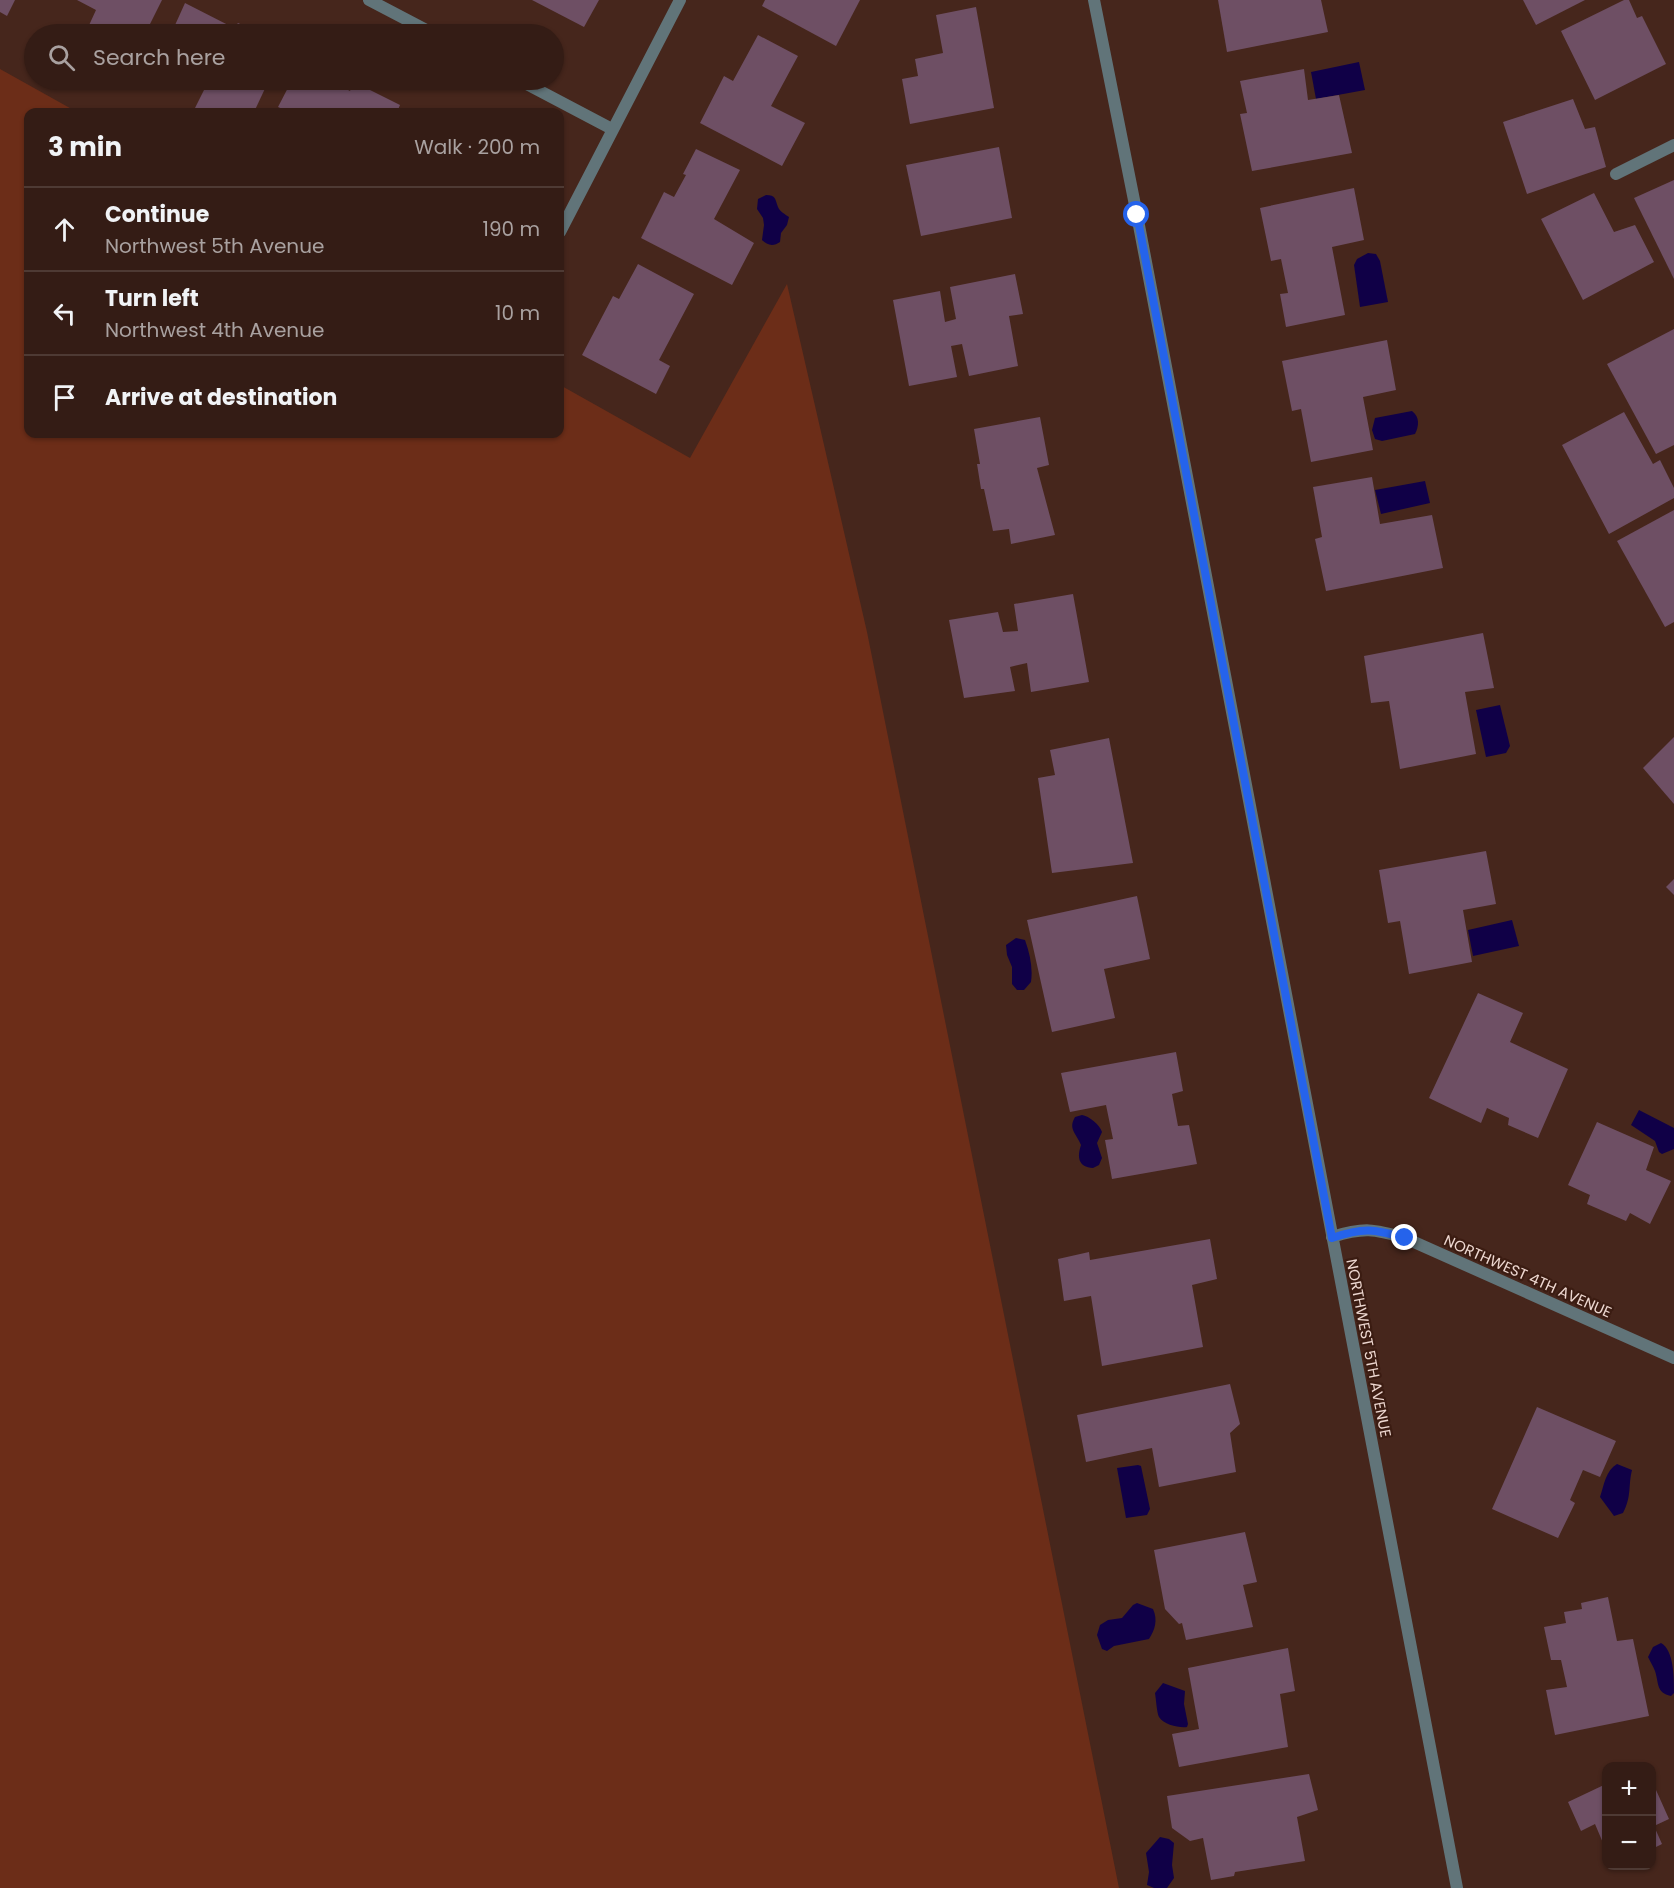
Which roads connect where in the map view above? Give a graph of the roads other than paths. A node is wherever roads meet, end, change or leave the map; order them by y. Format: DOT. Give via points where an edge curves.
graph roads {
  1 [pos="369,0"];
  2 [pos="680,0"];
  3 [pos="1094,0"];
  4 [pos="415,24"];
  5 [pos="538,90"];
  6 [pos="612,129"];
  7 [pos="1674,145"];
  8 [pos="1616,174"];
  9 [pos="564,224"];
  10 [pos="1332,1238"];
  11 [pos="1674,1358"];
  12 [pos="1457,1888"];
  1 -- 4 [label="street"];
  2 -- 6 [label="street"];
  3 -- 10 [label="street, NORTHWEST 5TH AVENUE"];
  5 -- 6 [label="street"];
  6 -- 9 [label="street"];
  7 -- 8 [label="street"];
  10 -- 11 [label="street, NORTHWEST 4TH AVENUE" via="1354,1231 1377,1230 1405,1238"];
  10 -- 12 [label="street, NORTHWEST 5TH AVENUE"];
}
